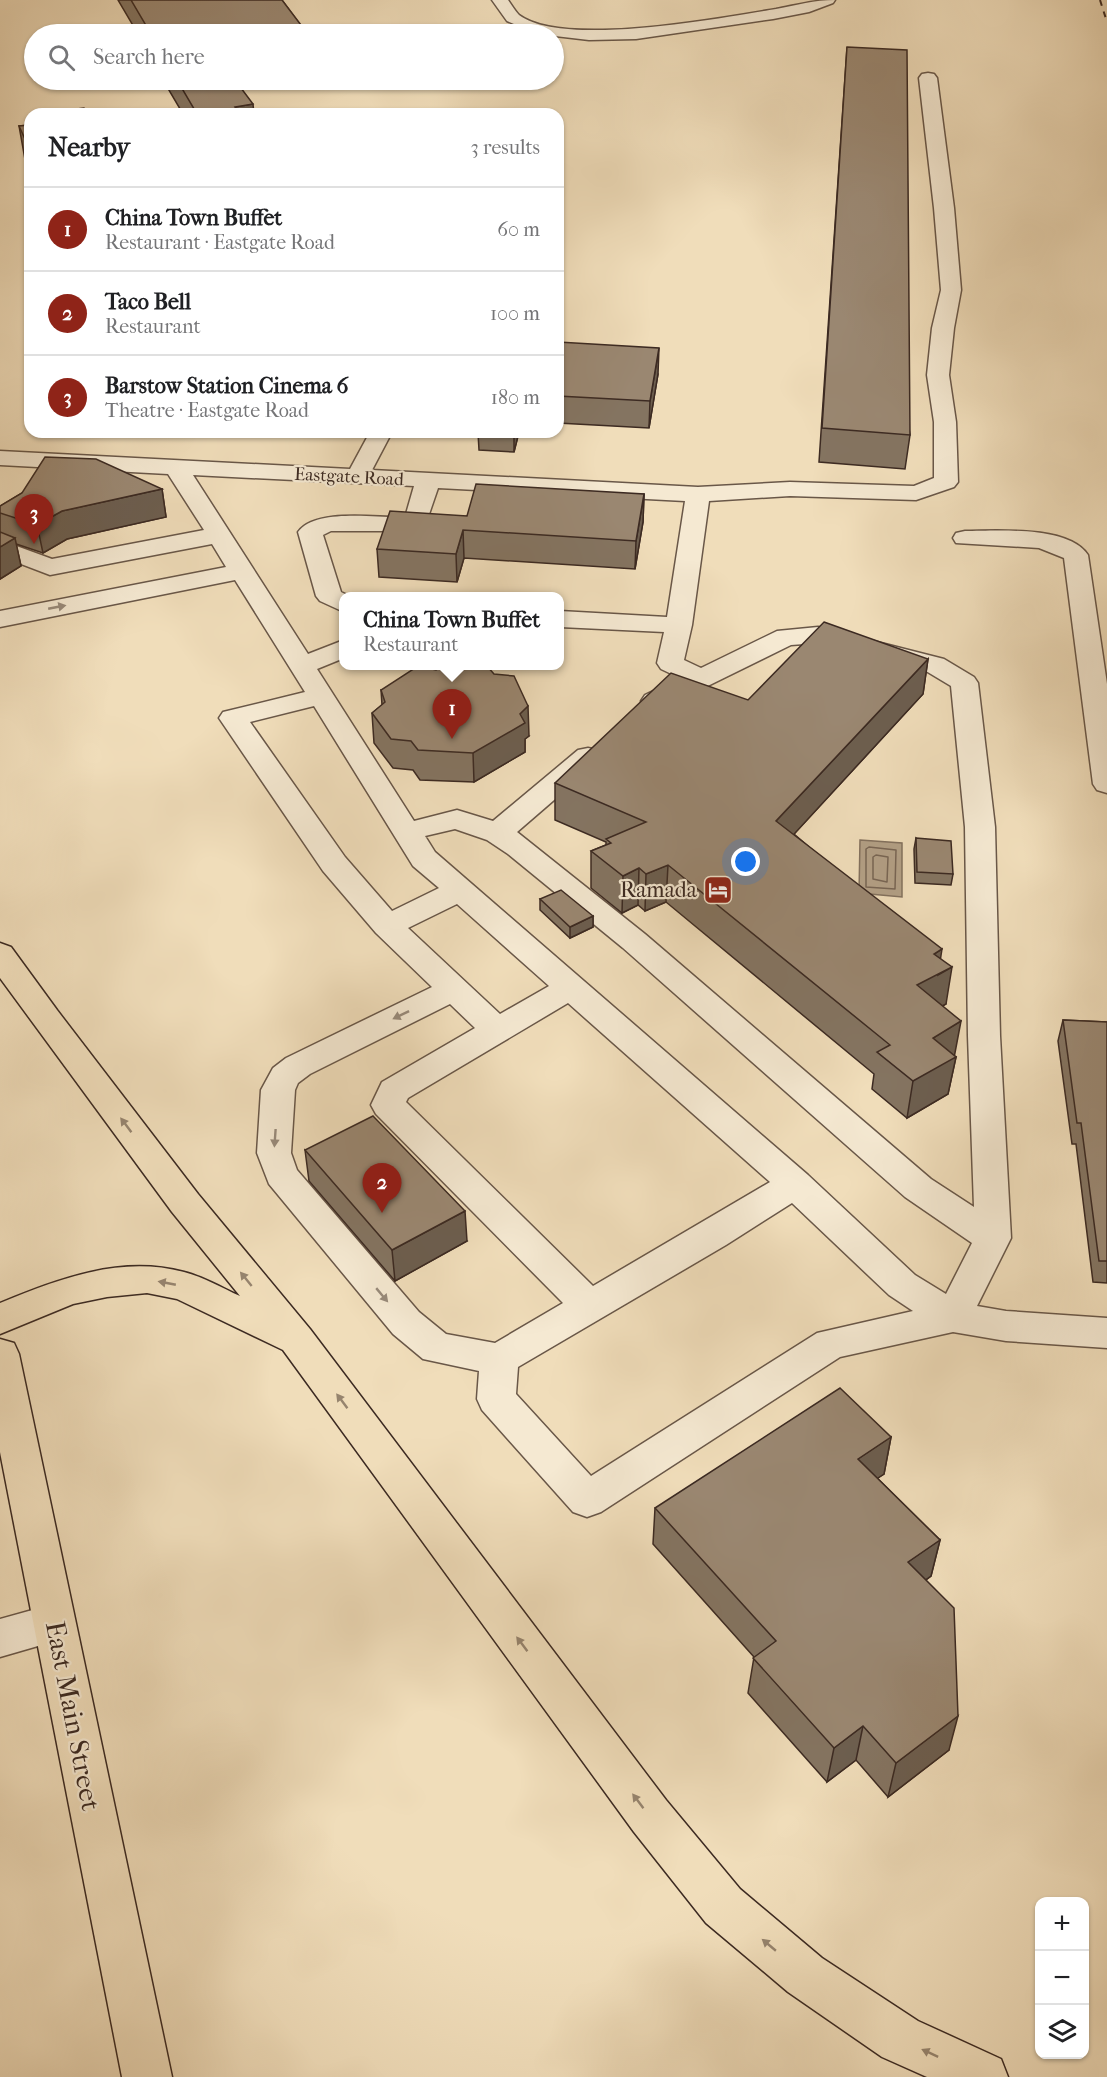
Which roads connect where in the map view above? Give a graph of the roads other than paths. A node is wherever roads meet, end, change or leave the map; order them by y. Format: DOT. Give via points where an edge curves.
graph roads {
  1 [pos="500,0"];
  2 [pos="827,0"];
  3 [pos="527,24"];
  4 [pos="564,33"];
  5 [pos="928,78"];
  6 [pos="378,438"];
  7 [pos="7,458"];
  8 [pos="176,467"];
  9 [pos="357,477"];
  10 [pos="428,481"];
  11 [pos="0,482"];
  12 [pos="698,494"];
  13 [pos="219,535"];
  14 [pos="965,538"];
  15 [pos="0,547"];
  16 [pos="242,571"];
  17 [pos="339,601"];
  18 [pos="0,619"];
  19 [pos="564,619"];
  20 [pos="679,625"];
  21 [pos="339,650"];
  22 [pos="302,666"];
  23 [pos="703,679"];
  24 [pos="321,696"];
  25 [pos="633,715"];
  26 [pos="607,738"];
  27 [pos="1107,784"];
  28 [pos="406,832"];
  29 [pos="497,833"];
  30 [pos="459,891"];
  31 [pos="387,926"];
  32 [pos="0,954"];
  33 [pos="570,988"];
  34 [pos="454,989"];
  35 [pos="497,1030"];
  36 [pos="795,1184"];
  37 [pos="993,1238"];
  38 [pos="589,1306"];
  39 [pos="953,1317"];
  40 [pos="0,1319"];
  41 [pos="1107,1333"];
  42 [pos="297,1341"];
  43 [pos="0,1354"];
  44 [pos="499,1359"];
  45 [pos="54,1623"];
  46 [pos="0,1638"];
  47 [pos="147,2077"];
  48 [pos="983,2077"];
  1 -- 3 [label="street" via="513,18"];
  2 -- 4 [label="street" via="802,9 636,34"];
  5 -- 12 [label="street, Eastgate Road" via="951,290 938,375 945,422 946,482 916,493 790,489"];
  6 -- 9 [label="street"];
  7 -- 8 [label="street, Eastgate Road"];
  7 -- 11 [label="street"];
  8 -- 9 [label="street, Eastgate Road"];
  8 -- 13 [label="street"];
  9 -- 10 [label="street, Eastgate Road"];
  10 -- 12 [label="street, Eastgate Road"];
  10 -- 17 [label="street" via="417,518 399,524 327,524 310,532 329,596"];
  12 -- 20 [label="street"];
  13 -- 15 [label="street" via="50,567"];
  13 -- 16 [label="street"];
  14 -- 27 [label="street" via="1040,541 1068,548 1076,555"];
  18 -- 16 [label="street, one-way"];
  16 -- 22 [label="street"];
  19 -- 20 [label="street"];
  20 -- 23 [label="street" via="670,663"];
  21 -- 22 [label="street"];
  22 -- 24 [label="street"];
  23 -- 25 [label="street"];
  23 -- 37 [label="street" via="786,637 818,635 935,665 964,683 980,827"];
  24 -- 28 [label="street"];
  24 -- 31 [label="street" via="233,718 334,864"];
  26 -- 29 [label="street"];
  28 -- 29 [label="street" via="457,819"];
  28 -- 30 [label="street" via="424,859"];
  29 -- 37 [label="street" via="634,941 918,1188"];
  30 -- 31 [label="street"];
  30 -- 33 [label="street"];
  31 -- 34 [label="street"];
  42 -- 32 [label="main road, one-way" via="184,1203"];
  33 -- 35 [label="street"];
  33 -- 36 [label="street"];
  34 -- 35 [label="street"];
  34 -- 44 [label="street, one-way" via="285,1076 278,1090 274,1154 281,1175 406,1323 436,1348"];
  35 -- 38 [label="street" via="394,1091 388,1105"];
  36 -- 38 [label="street"];
  36 -- 39 [label="street" via="902,1285"];
  37 -- 39 [label="street"];
  38 -- 44 [label="street"];
  39 -- 41 [label="street" via="1006,1326"];
  39 -- 44 [label="street" via="830,1344 587,1500 496,1399"];
  42 -- 40 [label="main road, one-way" via="184,1286 147,1279 67,1291"];
  48 -- 42 [label="main road, one-way" via="900,2039 805,1975 723,1906 650,1816"];
  43 -- 45 [label="main road, East Main Street"];
  45 -- 46 [label="street"];
  45 -- 47 [label="main road, East Main Street"];
}
